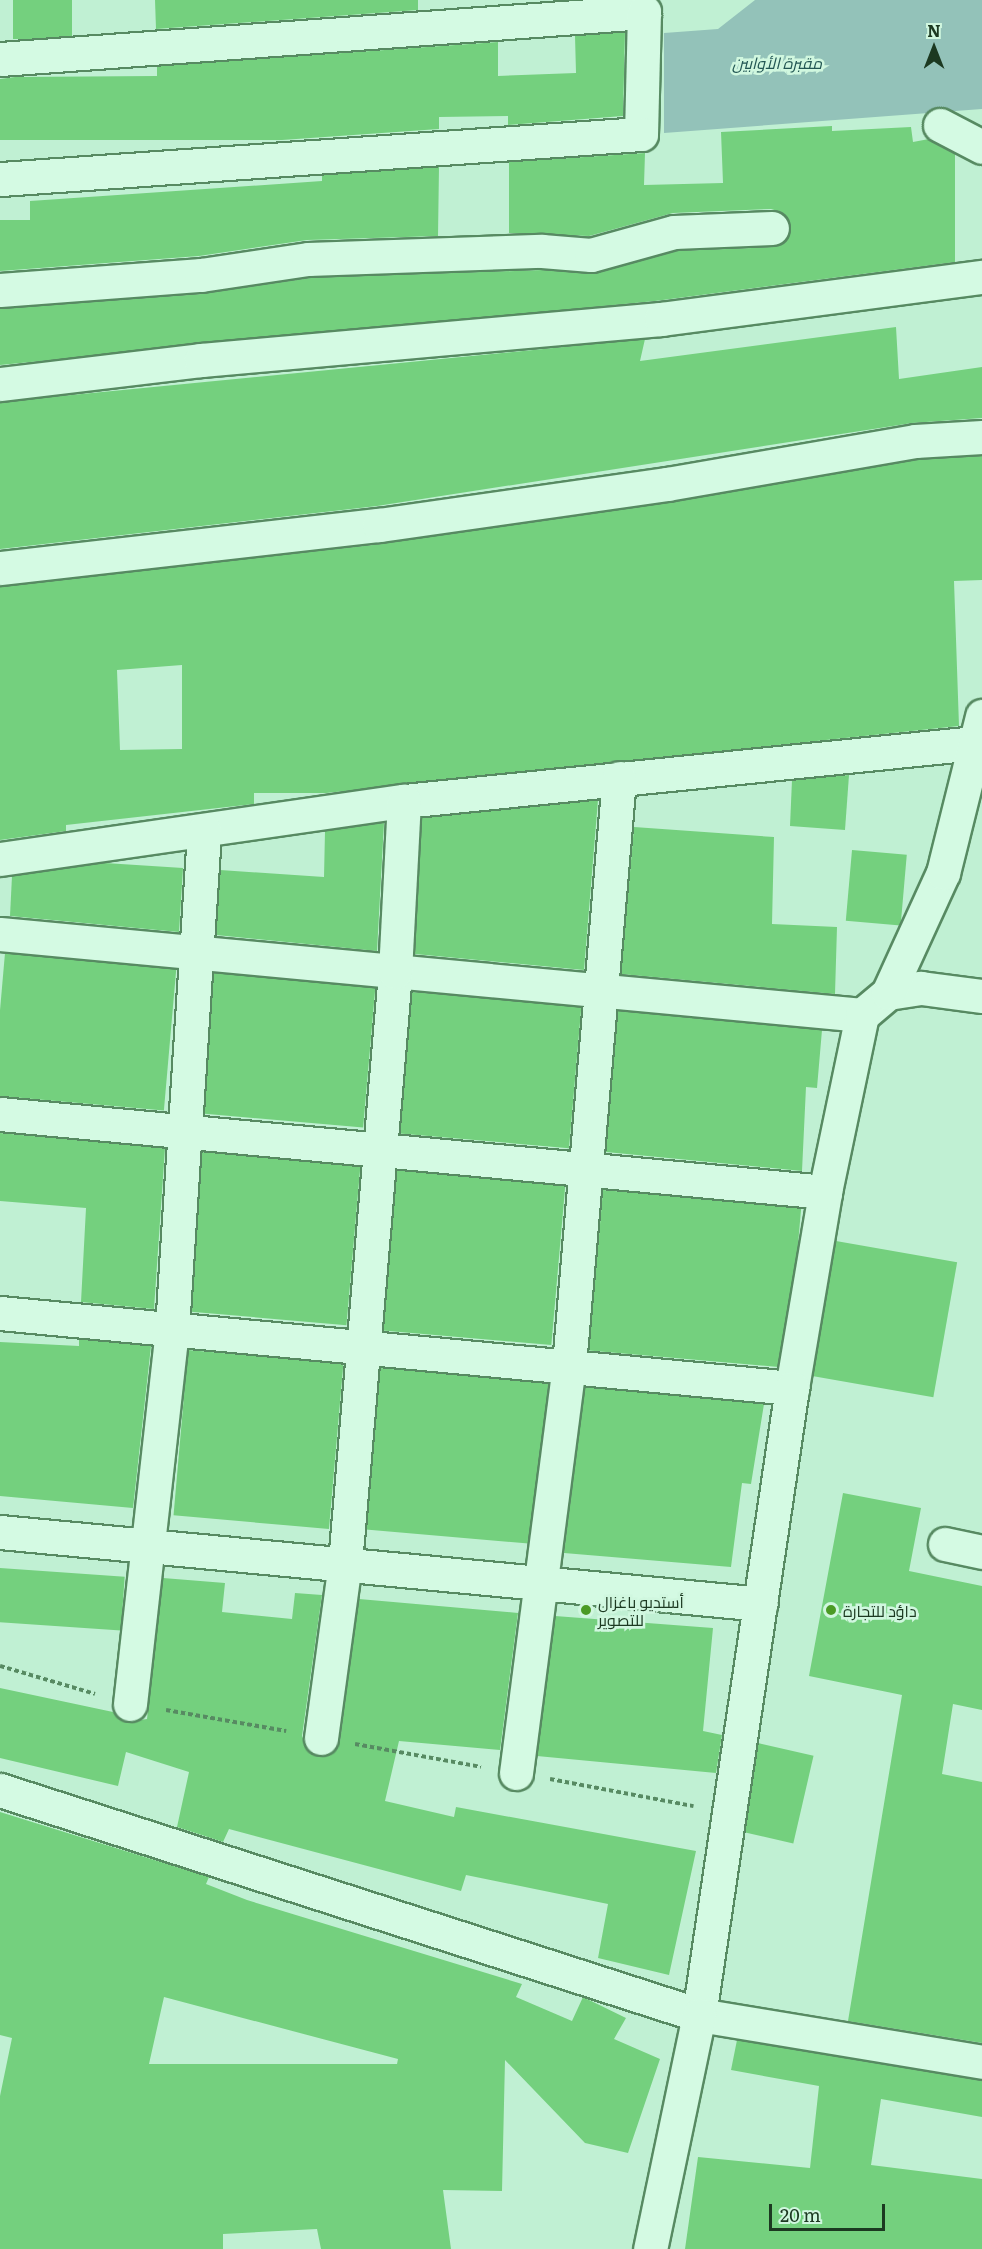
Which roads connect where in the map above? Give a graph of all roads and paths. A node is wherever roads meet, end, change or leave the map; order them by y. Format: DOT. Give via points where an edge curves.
graph roads {
  1 [pos="0,59"];
  2 [pos="940,125"];
  3 [pos="982,147"];
  4 [pos="0,179"];
  5 [pos="772,228"];
  6 [pos="982,277"];
  7 [pos="0,290"];
  8 [pos="0,384"];
  9 [pos="982,437"];
  10 [pos="0,568"];
  11 [pos="978,729"];
  12 [pos="619,778"];
  13 [pos="404,801"];
  14 [pos="204,831"];
  15 [pos="0,859"];
  16 [pos="0,867"];
  17 [pos="0,934"];
  18 [pos="198,952"];
  19 [pos="395,972"];
  20 [pos="605,989"];
  21 [pos="888,993"];
  22 [pos="982,996"];
  23 [pos="862,1016"];
  24 [pos="0,1114"];
  25 [pos="187,1133"];
  26 [pos="381,1152"];
  27 [pos="589,1168"];
  28 [pos="825,1192"];
  29 [pos="0,1313"];
  30 [pos="172,1328"];
  31 [pos="363,1347"];
  32 [pos="569,1365"];
  33 [pos="792,1388"];
  34 [pos="0,1532"];
  35 [pos="945,1544"];
  36 [pos="146,1545"];
  37 [pos="982,1552"];
  38 [pos="345,1563"];
  39 [pos="544,1581"];
  40 [pos="761,1604"];
  41 [pos="0,1666"];
  42 [pos="130,1704"];
  43 [pos="321,1738"];
  44 [pos="516,1773"];
  45 [pos="0,1790"];
  46 [pos="726,1812"];
  47 [pos="699,2015"];
  48 [pos="982,2062"];
  49 [pos="650,2249"];
  1 -- 4 [label="street" via="644,12 641,134"];
  2 -- 3 [label="street"];
  5 -- 7 [label="street" via="674,232 591,255 542,251 308,259 201,275"];
  6 -- 8 [label="street" via="661,319 201,360"];
  9 -- 10 [label="street" via="915,441 668,484 379,525"];
  11 -- 12 [label="street"];
  11 -- 21 [label="street" via="943,873"];
  12 -- 13 [label="street"];
  12 -- 20 [label="street"];
  13 -- 14 [label="street"];
  13 -- 19 [label="street"];
  14 -- 15 [label="street"];
  14 -- 18 [label="street"];
  15 -- 16 [label="street"];
  17 -- 18 [label="street"];
  18 -- 19 [label="street"];
  18 -- 25 [label="street"];
  19 -- 20 [label="street"];
  19 -- 26 [label="street"];
  20 -- 23 [label="street"];
  20 -- 27 [label="street"];
  21 -- 22 [label="street" via="921,988"];
  21 -- 23 [label="street"];
  23 -- 28 [label="street"];
  24 -- 25 [label="street"];
  25 -- 26 [label="street"];
  25 -- 30 [label="street"];
  26 -- 27 [label="street"];
  26 -- 31 [label="street"];
  27 -- 28 [label="street"];
  27 -- 32 [label="street"];
  28 -- 33 [label="street"];
  29 -- 30 [label="street"];
  30 -- 31 [label="street"];
  30 -- 36 [label="street"];
  31 -- 32 [label="street"];
  31 -- 38 [label="street"];
  32 -- 33 [label="street"];
  32 -- 39 [label="street"];
  33 -- 40 [label="street"];
  34 -- 36 [label="street"];
  35 -- 37 [label="street"];
  36 -- 38 [label="street"];
  36 -- 42 [label="street"];
  38 -- 39 [label="street"];
  38 -- 43 [label="street"];
  39 -- 40 [label="street"];
  39 -- 44 [label="street"];
  40 -- 46 [label="street"];
  41 -- 42 [label="path"];
  42 -- 43 [label="path"];
  43 -- 44 [label="path"];
  44 -- 46 [label="path"];
  45 -- 47 [label="street"];
  46 -- 47 [label="street"];
  47 -- 48 [label="street"];
  47 -- 49 [label="street"];
}
